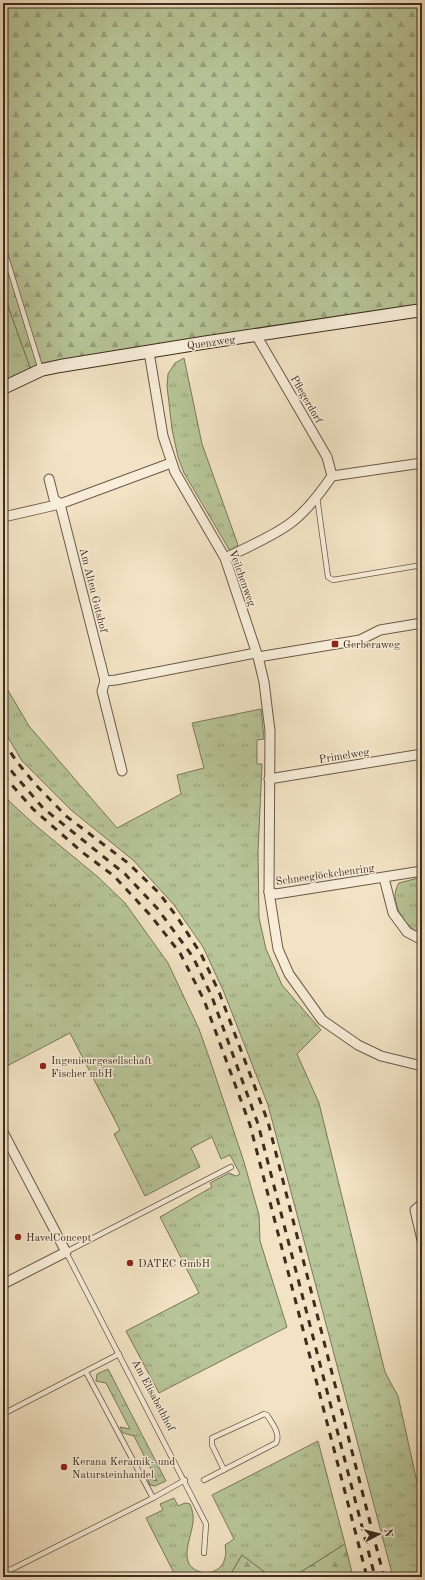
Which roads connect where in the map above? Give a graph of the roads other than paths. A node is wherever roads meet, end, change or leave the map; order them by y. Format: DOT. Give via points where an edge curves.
graph roads {
  1 [pos="3,247"];
  2 [pos="422,310"];
  3 [pos="256,336"];
  4 [pos="149,352"];
  5 [pos="41,370"];
  6 [pos="3,388"];
  7 [pos="171,463"];
  8 [pos="422,463"];
  9 [pos="332,476"];
  10 [pos="49,479"];
  11 [pos="316,497"];
  12 [pos="60,504"];
  13 [pos="8,516"];
  14 [pos="225,558"];
  15 [pos="422,565"];
  16 [pos="422,622"];
  17 [pos="257,655"];
  18 [pos="105,681"];
  19 [pos="422,754"];
  20 [pos="122,771"];
  21 [pos="269,779"];
  22 [pos="422,871"];
  23 [pos="384,878"];
  24 [pos="269,892"];
  25 [pos="422,940"];
  26 [pos="422,1066"];
  27 [pos="3,1132"];
  28 [pos="231,1167"];
  29 [pos="422,1204"];
  30 [pos="422,1240"];
  31 [pos="66,1252"];
  32 [pos="3,1284"];
  33 [pos="119,1354"];
  34 [pos="86,1372"];
  35 [pos="3,1414"];
  36 [pos="224,1470"];
  37 [pos="185,1480"];
  38 [pos="204,1480"];
  39 [pos="153,1498"];
  40 [pos="204,1553"];
  41 [pos="3,1568"];
  1 -- 5 [label="lane"];
  2 -- 3 [label="street, Quenzweg"];
  3 -- 4 [label="street, Quenzweg"];
  3 -- 9 [label="street, Pflegerdorf" via="327,457"];
  4 -- 5 [label="street, Quenzweg"];
  4 -- 7 [label="street, Veilchenweg" via="163,436"];
  5 -- 6 [label="street, Quenzweg"];
  7 -- 12 [label="street"];
  7 -- 14 [label="street, Veilchenweg"];
  8 -- 9 [label="street"];
  9 -- 11 [label="street"];
  10 -- 12 [label="street, Am Alten Gutshof" via="54,499"];
  11 -- 14 [label="street" via="290,524"];
  11 -- 15 [label="lane" via="328,577 333,580"];
  12 -- 13 [label="street"];
  12 -- 18 [label="street, Am Alten Gutshof"];
  14 -- 17 [label="street, Veilchenweg"];
  16 -- 17 [label="street" via="380,630 360,640"];
  17 -- 18 [label="street"];
  17 -- 21 [label="street" via="264,682 270,731"];
  18 -- 20 [label="street, Am Alten Gutshof" via="102,691"];
  19 -- 21 [label="street, Primelweg"];
  21 -- 24 [label="street"];
  22 -- 23 [label="street, Schneeglöckchenring"];
  23 -- 24 [label="street, Schneeglöckchenring" via="276,894"];
  23 -- 25 [label="street, Schneeglöckchenring" via="393,913 407,932"];
  24 -- 26 [label="street" via="278,949 289,974 322,1020 358,1045 381,1056"];
  27 -- 31 [label="street, Am Elisabethhof"];
  28 -- 31 [label="lane"];
  29 -- 30 [label="street" via="415,1210"];
  31 -- 32 [label="street"];
  31 -- 33 [label="lane, Am Elisabethhof"];
  33 -- 34 [label="lane"];
  33 -- 37 [label="lane, Am Elisabethhof"];
  34 -- 35 [label="lane"];
  34 -- 39 [label="lane"];
  36 -- 36 [label="lane" via="276,1443 277,1434 267,1415 264,1414 212,1438 212,1445"];
  36 -- 38 [label="lane"];
  37 -- 39 [label="lane"];
  37 -- 40 [label="lane, Am Elisabethhof" via="206,1524"];
  39 -- 41 [label="lane" via="10,1570"];
}
